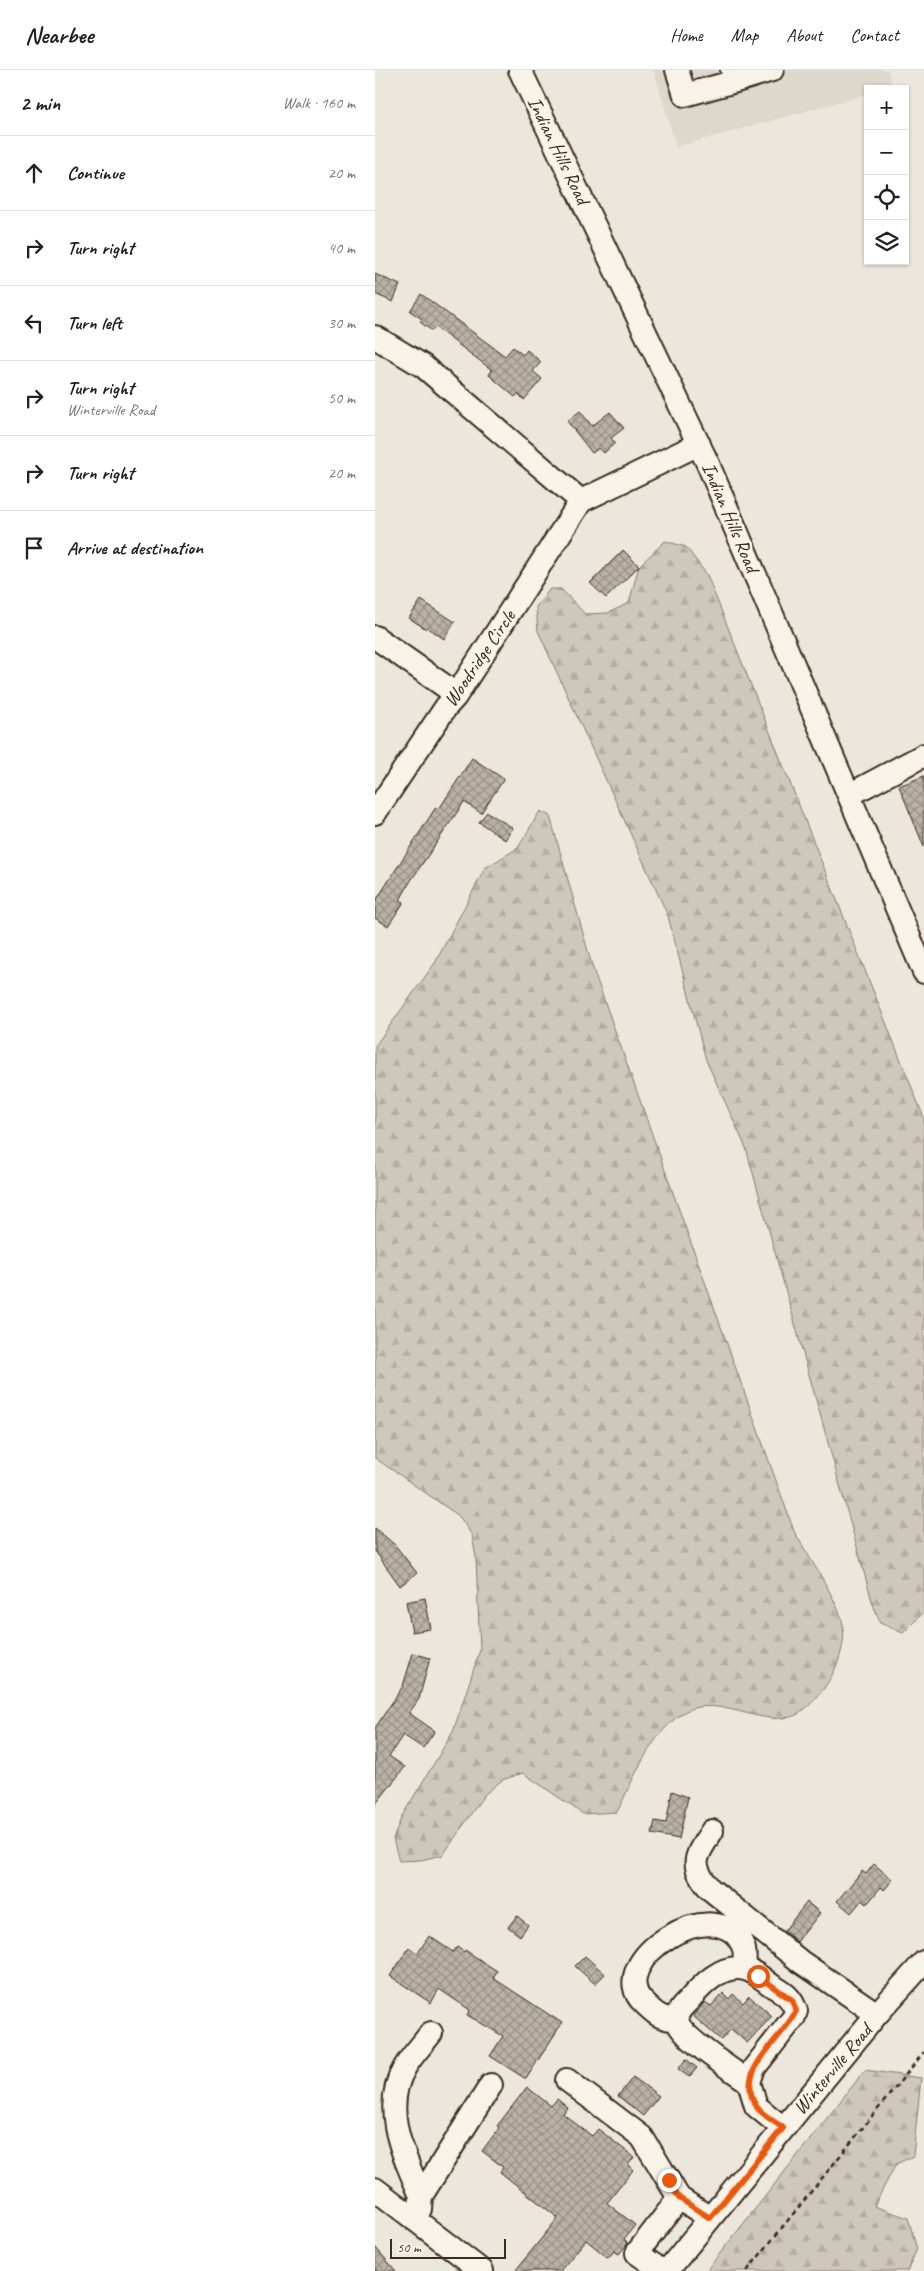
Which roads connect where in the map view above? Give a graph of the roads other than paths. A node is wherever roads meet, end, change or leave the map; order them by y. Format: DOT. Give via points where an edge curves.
graph roads {
  1 [pos="520,70"];
  2 [pos="677,70"];
  3 [pos="772,70"];
  4 [pos="734,76"];
  5 [pos="375,337"];
  6 [pos="699,444"];
  7 [pos="581,501"];
  8 [pos="375,638"];
  9 [pos="455,697"];
  10 [pos="924,755"];
  11 [pos="849,795"];
  12 [pos="375,813"];
  13 [pos="924,972"];
  14 [pos="712,1831"];
  15 [pos="924,1962"];
  16 [pos="745,1969"];
  17 [pos="877,2014"];
  18 [pos="677,2020"];
  19 [pos="431,2033"];
  20 [pos="567,2080"];
  21 [pos="749,2082"];
  22 [pos="491,2085"];
  23 [pos="783,2128"];
  24 [pos="375,2189"];
  25 [pos="421,2196"];
  26 [pos="679,2198"];
  27 [pos="414,2218"];
  28 [pos="710,2218"];
  29 [pos="483,2271"];
  30 [pos="662,2271"];
  31 [pos="667,2271"];
  1 -- 6 [label="street, Indian Hills Road"];
  2 -- 4 [label="street" via="685,95"];
  3 -- 4 [label="street"];
  5 -- 7 [label="street" via="423,366"];
  6 -- 7 [label="street"];
  6 -- 11 [label="street, Indian Hills Road"];
  7 -- 9 [label="street, Woodridge Circle"];
  8 -- 9 [label="street" via="446,687"];
  9 -- 12 [label="street, Woodridge Circle"];
  10 -- 11 [label="street"];
  11 -- 13 [label="street, Indian Hills Road"];
  14 -- 17 [label="street" via="697,1855 695,1867 710,1889 801,1962"];
  15 -- 17 [label="street, Winterville Road"];
  16 -- 18 [label="street" via="729,1970 703,1983 679,2011"];
  16 -- 18 [label="street" via="744,1947 740,1940 736,1934 717,1924 678,1930 648,1952 635,1974 635,1986 641,2001 659,2018"];
  16 -- 21 [label="street" via="792,2000 796,2011 754,2068"];
  17 -- 23 [label="street, Winterville Road"];
  18 -- 21 [label="street" via="692,2040"];
  19 -- 25 [label="street" via="405,2068 393,2114"];
  20 -- 26 [label="street" via="642,2137"];
  21 -- 23 [label="street" via="756,2106"];
  22 -- 25 [label="street"];
  23 -- 28 [label="street, Winterville Road"];
  24 -- 27 [label="street"];
  25 -- 27 [label="street" via="420,2209"];
  26 -- 28 [label="street"];
  26 -- 30 [label="street" via="637,2253"];
  27 -- 29 [label="street"];
  28 -- 31 [label="street, Winterville Road"];
}
